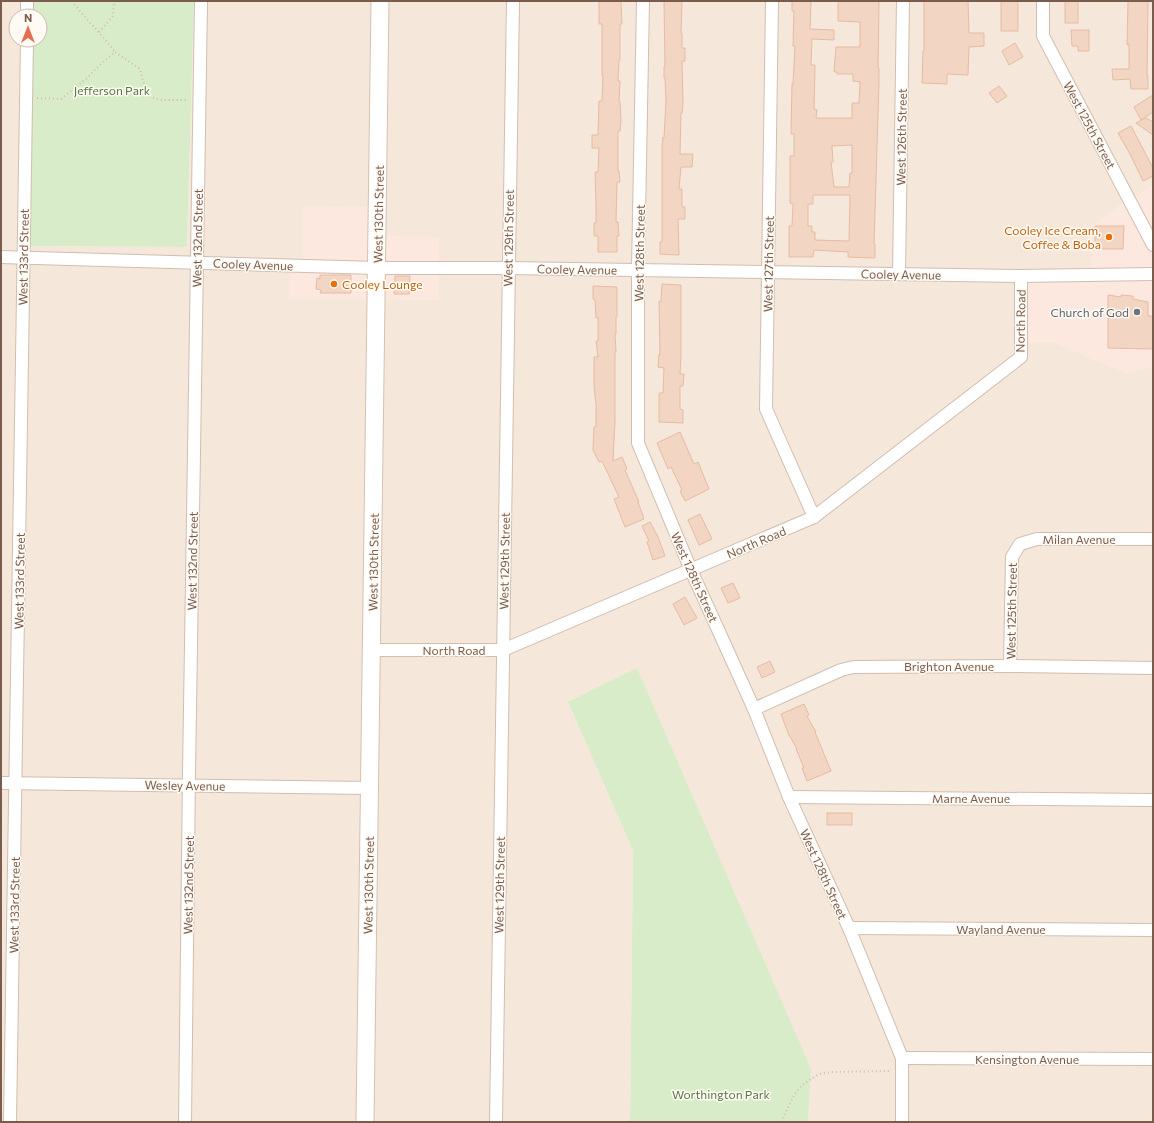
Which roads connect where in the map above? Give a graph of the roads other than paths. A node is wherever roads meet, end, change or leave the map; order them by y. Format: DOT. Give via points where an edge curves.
graph roads {
  1 [pos="201,1"];
  2 [pos="380,1"];
  3 [pos="513,1"];
  4 [pos="643,1"];
  5 [pos="772,1"];
  6 [pos="903,1"];
  7 [pos="1042,1"];
  8 [pos="27,48"];
  9 [pos="1153,245"];
  10 [pos="1,257"];
  11 [pos="23,258"];
  12 [pos="197,262"];
  13 [pos="377,268"];
  14 [pos="508,268"];
  15 [pos="638,270"];
  16 [pos="768,273"];
  17 [pos="900,274"];
  18 [pos="1153,274"];
  19 [pos="1021,276"];
  20 [pos="814,517"];
  21 [pos="1153,539"];
  22 [pos="1012,557"];
  23 [pos="691,570"];
  24 [pos="372,650"];
  25 [pos="503,650"];
  26 [pos="1010,666"];
  27 [pos="1153,668"];
  28 [pos="754,709"];
  29 [pos="1,783"];
  30 [pos="16,783"];
  31 [pos="189,785"];
  32 [pos="370,788"];
  33 [pos="789,797"];
  34 [pos="1153,800"];
  35 [pos="849,928"];
  36 [pos="1153,930"];
  37 [pos="902,1058"];
  38 [pos="1153,1059"];
  39 [pos="10,1122"];
  40 [pos="185,1122"];
  41 [pos="365,1122"];
  42 [pos="496,1122"];
  43 [pos="902,1122"];
  1 -- 12 [label="street, West 132nd Street"];
  2 -- 13 [label="main road, West 130th Street"];
  3 -- 14 [label="street, West 129th Street"];
  4 -- 15 [label="street, West 128th Street"];
  5 -- 16 [label="street, West 127th Street"];
  6 -- 17 [label="street, West 126th Street"];
  7 -- 9 [label="street, West 125th Street" via="1042,36"];
  8 -- 11 [label="street, West 133rd Street"];
  10 -- 11 [label="street, Cooley Avenue"];
  11 -- 12 [label="street, Cooley Avenue"];
  11 -- 30 [label="street, West 133rd Street"];
  12 -- 13 [label="street, Cooley Avenue"];
  12 -- 31 [label="street, West 132nd Street"];
  13 -- 14 [label="street, Cooley Avenue"];
  13 -- 24 [label="main road, West 130th Street"];
  14 -- 15 [label="street, Cooley Avenue"];
  14 -- 25 [label="street, West 129th Street"];
  15 -- 16 [label="street, Cooley Avenue"];
  15 -- 23 [label="street, West 128th Street" via="638,442"];
  16 -- 17 [label="street, Cooley Avenue"];
  16 -- 20 [label="street, West 127th Street" via="766,409"];
  17 -- 19 [label="street, Cooley Avenue"];
  18 -- 19 [label="street, Cooley Avenue"];
  19 -- 20 [label="street, North Road" via="1021,357"];
  20 -- 23 [label="street, North Road"];
  21 -- 22 [label="street, Milan Avenue" via="1037,538 1020,544"];
  22 -- 26 [label="street, West 125th Street"];
  23 -- 25 [label="street, North Road"];
  23 -- 28 [label="street, West 128th Street"];
  24 -- 25 [label="street, North Road"];
  24 -- 32 [label="main road, West 130th Street"];
  25 -- 42 [label="street, West 129th Street"];
  26 -- 27 [label="street, Brighton Avenue"];
  26 -- 28 [label="street, Brighton Avenue" via="854,667 841,670"];
  28 -- 33 [label="street, West 128th Street"];
  29 -- 30 [label="street, Wesley Avenue"];
  30 -- 31 [label="street, Wesley Avenue"];
  30 -- 39 [label="street, West 133rd Street"];
  31 -- 32 [label="street, Wesley Avenue"];
  31 -- 40 [label="street, West 132nd Street"];
  32 -- 41 [label="main road, West 130th Street"];
  33 -- 34 [label="street, Marne Avenue"];
  33 -- 35 [label="street, West 128th Street"];
  35 -- 36 [label="street, Wayland Avenue"];
  35 -- 37 [label="street, West 128th Street"];
  37 -- 38 [label="street, Kensington Avenue"];
  37 -- 43 [label="street, West 128th Street"];
}
